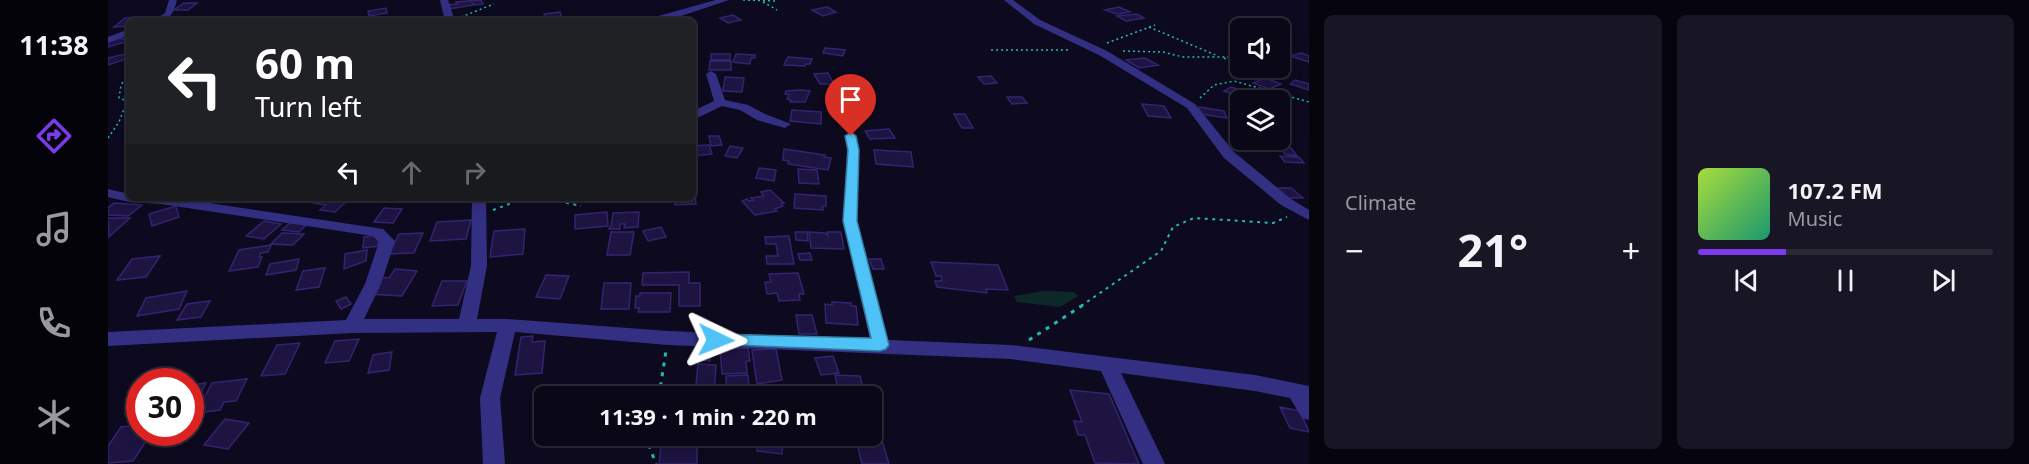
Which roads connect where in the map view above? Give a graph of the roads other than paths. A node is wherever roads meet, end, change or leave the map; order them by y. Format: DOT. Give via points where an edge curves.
graph roads {
  1 [pos="173,0"];
  2 [pos="444,0"];
  3 [pos="725,0"];
  4 [pos="1008,0"];
  5 [pos="163,18"];
  6 [pos="453,18"];
  7 [pos="663,18"];
  8 [pos="108,30"];
  9 [pos="126,33"];
  10 [pos="108,40"];
  11 [pos="711,74"];
  12 [pos="720,102"];
  13 [pos="696,114"];
  14 [pos="785,124"];
  15 [pos="851,136"];
  16 [pos="108,193"];
  17 [pos="126,197"];
  18 [pos="174,201"];
  19 [pos="479,201"];
  20 [pos="1306,214"];
  21 [pos="467,324"];
  22 [pos="508,325"];
  23 [pos="352,326"];
  24 [pos="108,339"];
  25 [pos="880,345"];
  26 [pos="1107,364"];
  27 [pos="1302,392"];
  28 [pos="1309,412"];
  29 [pos="494,464"];
  30 [pos="1154,464"];
  1 -- 5 [label="street" via="169,14"];
  2 -- 6 [label="street"];
  3 -- 7 [label="street"];
  4 -- 20 [label="street" via="1037,22 1100,51 1191,106 1229,154"];
  8 -- 9 [label="street"];
  9 -- 10 [label="street"];
  11 -- 12 [label="street"];
  12 -- 13 [label="street"];
  12 -- 14 [label="street"];
  15 -- 25 [label="street" via="850,221"];
  16 -- 17 [label="street"];
  18 -- 23 [label="street" via="378,232 387,241 373,284"];
  19 -- 21 [label="street" via="479,266"];
  21 -- 22 [label="street"];
  21 -- 23 [label="street"];
  22 -- 25 [label="street" via="668,339"];
  22 -- 29 [label="street" via="490,398"];
  23 -- 24 [label="street"];
  25 -- 26 [label="street" via="1011,352"];
  26 -- 27 [label="street"];
  26 -- 30 [label="street"];
  27 -- 28 [label="street"];
}
